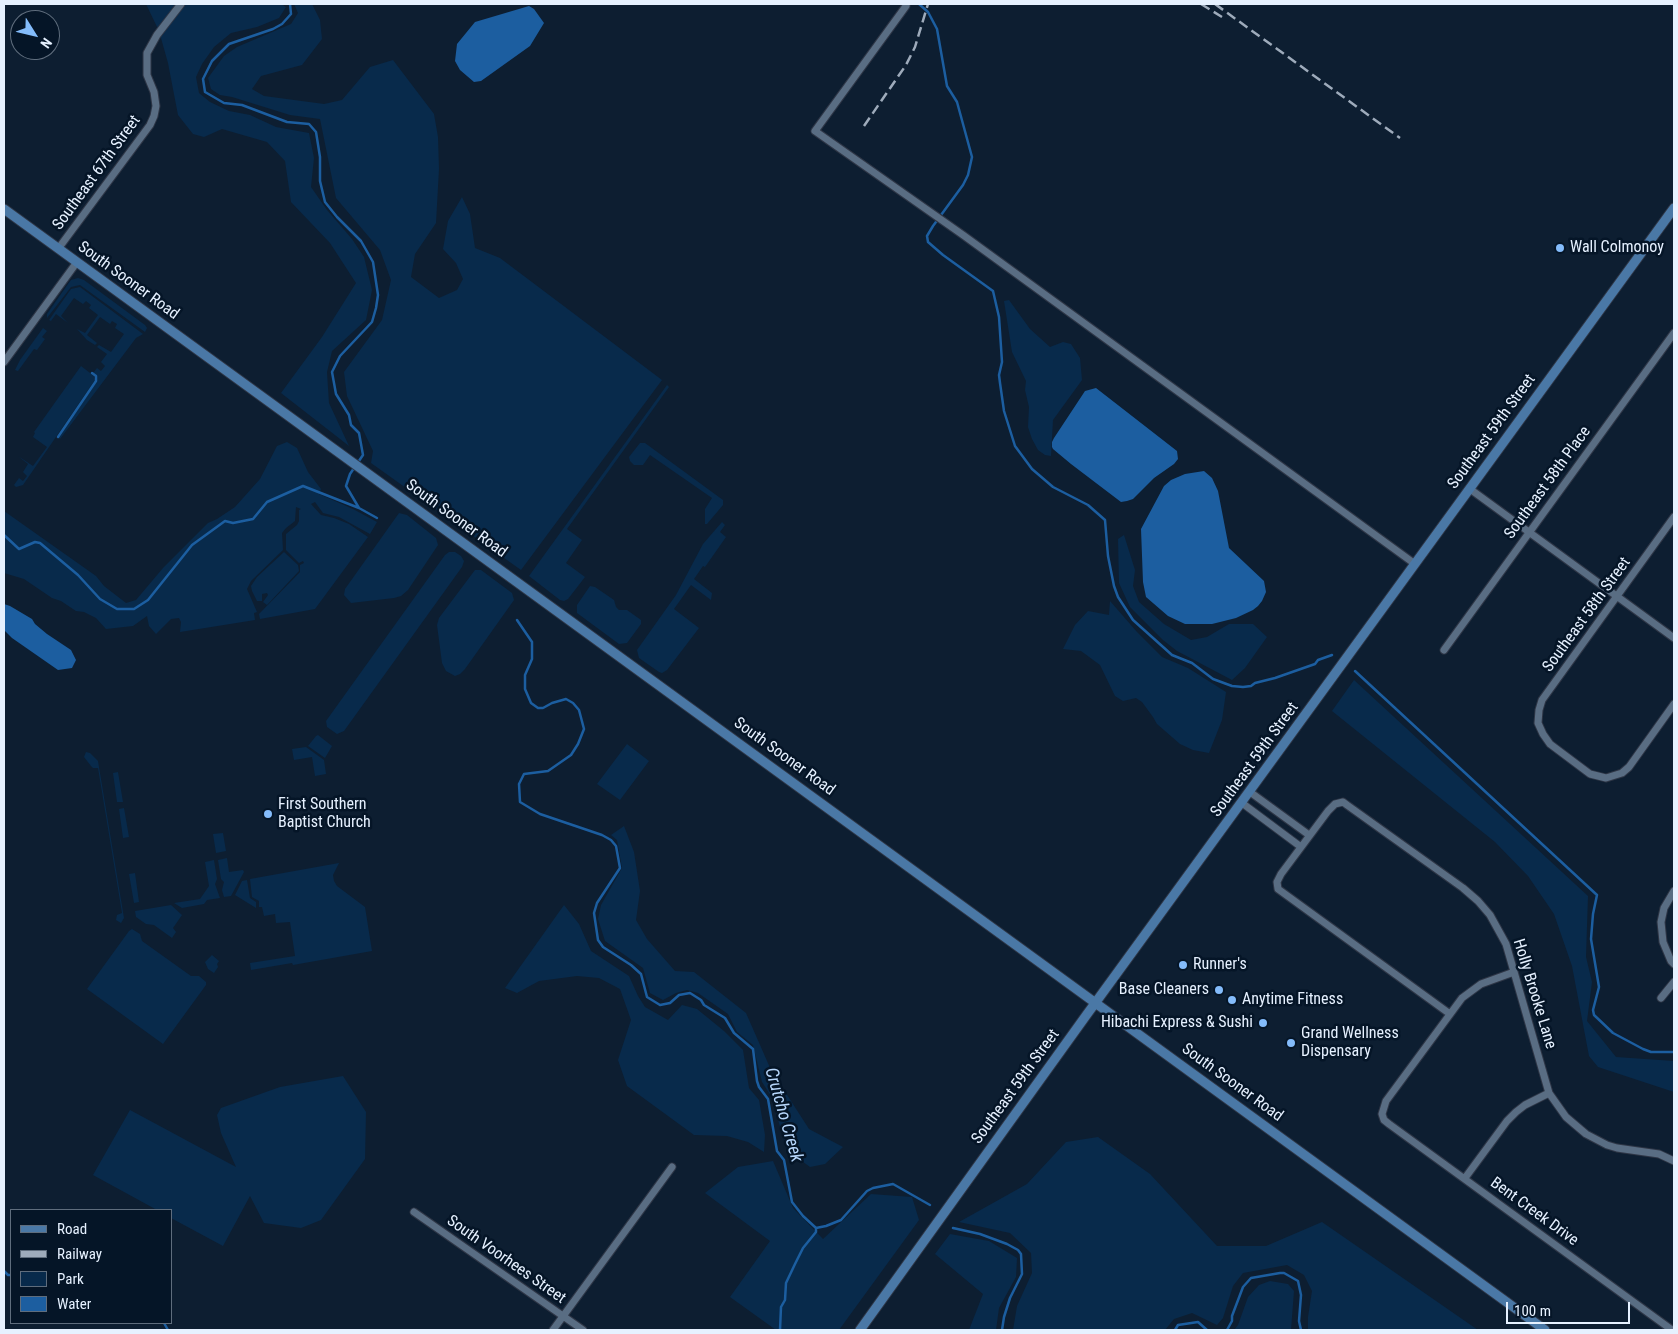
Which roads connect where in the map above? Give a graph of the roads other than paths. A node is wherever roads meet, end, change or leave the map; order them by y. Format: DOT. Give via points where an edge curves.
graph roads {
  1 [pos="181,4"];
  2 [pos="906,6"];
  3 [pos="1674,208"];
  4 [pos="4,209"];
  5 [pos="58,249"];
  6 [pos="77,262"];
  7 [pos="1674,333"];
  8 [pos="4,362"];
  9 [pos="1470,489"];
  10 [pos="1674,517"];
  11 [pos="1529,533"];
  12 [pos="1415,564"];
  13 [pos="1617,597"];
  14 [pos="1674,638"];
  15 [pos="1444,650"];
  16 [pos="1674,704"];
  17 [pos="1250,792"];
  18 [pos="1242,803"];
  19 [pos="1309,835"];
  20 [pos="1301,847"];
  21 [pos="1674,891"];
  22 [pos="1674,964"];
  23 [pos="1514,972"];
  24 [pos="1674,982"];
  25 [pos="1661,998"];
  26 [pos="1096,1002"];
  27 [pos="1450,1014"];
  28 [pos="1549,1093"];
  29 [pos="1674,1161"];
  30 [pos="672,1167"];
  31 [pos="1465,1178"];
  32 [pos="414,1212"];
  33 [pos="563,1316"];
  34 [pos="553,1330"];
  35 [pos="583,1330"];
  36 [pos="860,1330"];
  37 [pos="1545,1330"];
  38 [pos="1672,1330"];
  1 -- 5 [label="street, Southeast 67th Street" via="156,34 147,53 147,75 156,106 150,125"];
  2 -- 12 [label="street" via="815,131"];
  3 -- 9 [label="main road, Southeast 59th Street"];
  4 -- 5 [label="main road, South Sooner Road"];
  5 -- 6 [label="main road, South Sooner Road"];
  6 -- 8 [label="street"];
  6 -- 26 [label="main road, South Sooner Road"];
  7 -- 11 [label="street, Southeast 58th Place"];
  9 -- 11 [label="street"];
  9 -- 12 [label="main road, Southeast 59th Street"];
  10 -- 13 [label="street, Southeast 58th Street"];
  11 -- 13 [label="street"];
  11 -- 15 [label="street, Southeast 58th Place"];
  12 -- 17 [label="main road, Southeast 59th Street"];
  13 -- 14 [label="street"];
  13 -- 16 [label="street, Southeast 58th Street" via="1542,700 1538,723 1543,734 1550,744 1590,774 1606,778 1622,774 1629,767"];
  17 -- 18 [label="main road, Southeast 59th Street"];
  17 -- 19 [label="street"];
  18 -- 20 [label="street"];
  18 -- 26 [label="main road, Southeast 59th Street"];
  19 -- 20 [label="street"];
  19 -- 23 [label="street, Holly Brooke Lane" via="1331,807 1339,802 1355,810 1478,901 1506,944"];
  20 -- 27 [label="street" via="1278,878 1276,885 1281,892"];
  21 -- 22 [label="street" via="1664,908 1661,922 1663,942"];
  23 -- 27 [label="street" via="1476,987"];
  23 -- 28 [label="street, Holly Brooke Lane"];
  24 -- 25 [label="street"];
  26 -- 36 [label="main road, Southeast 59th Street"];
  26 -- 37 [label="main road, South Sooner Road"];
  27 -- 31 [label="street, Bent Creek Drive" via="1386,1101 1382,1114 1389,1124"];
  28 -- 29 [label="street, Holly Brooke Lane" via="1566,1117 1594,1139 1617,1148 1659,1154"];
  28 -- 31 [label="street" via="1524,1105 1507,1121"];
  30 -- 33 [label="street"];
  31 -- 38 [label="street, Bent Creek Drive"];
  32 -- 33 [label="street, South Voorhees Street"];
  33 -- 34 [label="street"];
  33 -- 35 [label="street, South Voorhees Street"];
}
